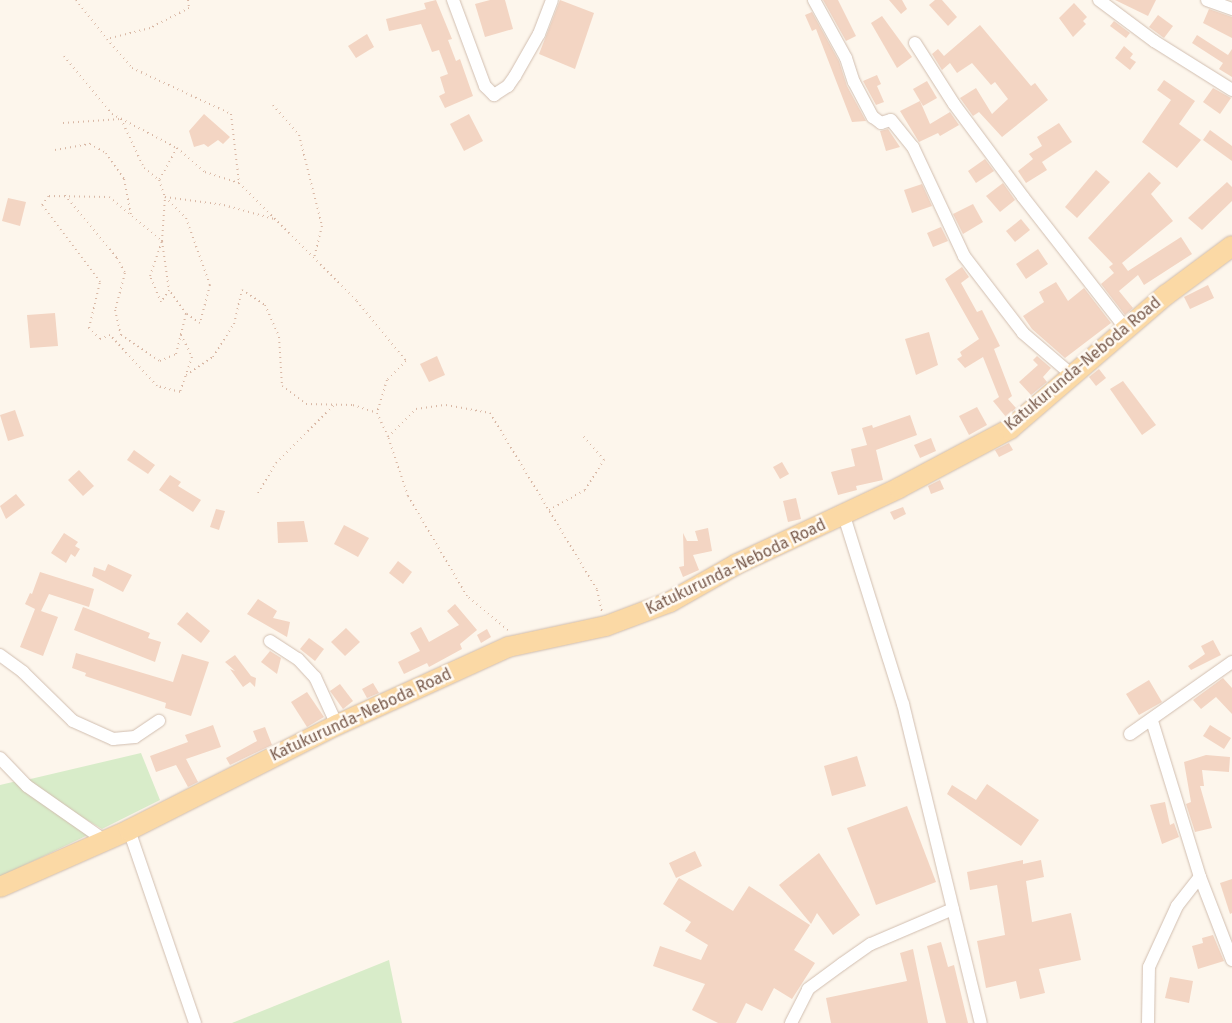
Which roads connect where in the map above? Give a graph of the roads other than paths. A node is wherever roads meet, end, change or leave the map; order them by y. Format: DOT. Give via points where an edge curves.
graph roads {
  1 [pos="453,0"];
  2 [pos="552,0"];
  3 [pos="814,0"];
  4 [pos="1099,0"];
  5 [pos="1207,0"];
  6 [pos="1232,9"];
  7 [pos="915,43"];
  8 [pos="1232,90"];
  9 [pos="1232,246"];
  10 [pos="1126,329"];
  11 [pos="1072,375"];
  12 [pos="844,516"];
  13 [pos="270,642"];
  14 [pos="0,655"];
  15 [pos="1232,662"];
  16 [pos="159,721"];
  17 [pos="1152,721"];
  18 [pos="337,725"];
  19 [pos="1130,734"];
  20 [pos="0,758"];
  21 [pos="129,830"];
  22 [pos="104,840"];
  23 [pos="1200,877"];
  24 [pos="0,887"];
  25 [pos="953,909"];
  26 [pos="1232,960"];
  27 [pos="195,1023"];
  28 [pos="791,1023"];
  29 [pos="981,1023"];
  30 [pos="1148,1023"];
  1 -- 2 [label="street" via="485,86 494,95 508,86 515,76 539,34"];
  3 -- 11 [label="street" via="873,117 880,123 891,120 914,147 964,256 1023,333"];
  4 -- 8 [label="street" via="1154,41"];
  5 -- 6 [label="street"];
  7 -- 10 [label="street" via="994,158"];
  9 -- 10 [label="main road, Katukurunda-Neboda Road"];
  10 -- 11 [label="main road, Katukurunda-Neboda Road"];
  11 -- 12 [label="main road, Katukurunda-Neboda Road" via="1010,429"];
  12 -- 18 [label="main road, Katukurunda-Neboda Road" via="737,564 670,602 606,626 517,645"];
  12 -- 25 [label="street" via="902,704"];
  13 -- 18 [label="street" via="298,659 316,677"];
  14 -- 16 [label="street" via="23,672 73,721 112,739 135,737"];
  15 -- 17 [label="street"];
  17 -- 19 [label="street"];
  17 -- 23 [label="street"];
  18 -- 21 [label="main road, Katukurunda-Neboda Road"];
  20 -- 22 [label="street" via="27,786"];
  21 -- 22 [label="main road, Katukurunda-Neboda Road"];
  21 -- 27 [label="street"];
  22 -- 24 [label="main road, Katukurunda-Neboda Road"];
  23 -- 26 [label="street"];
  23 -- 30 [label="street" via="1177,906 1149,967"];
  25 -- 28 [label="street" via="871,944 842,964 808,989"];
  25 -- 29 [label="street"];
}
